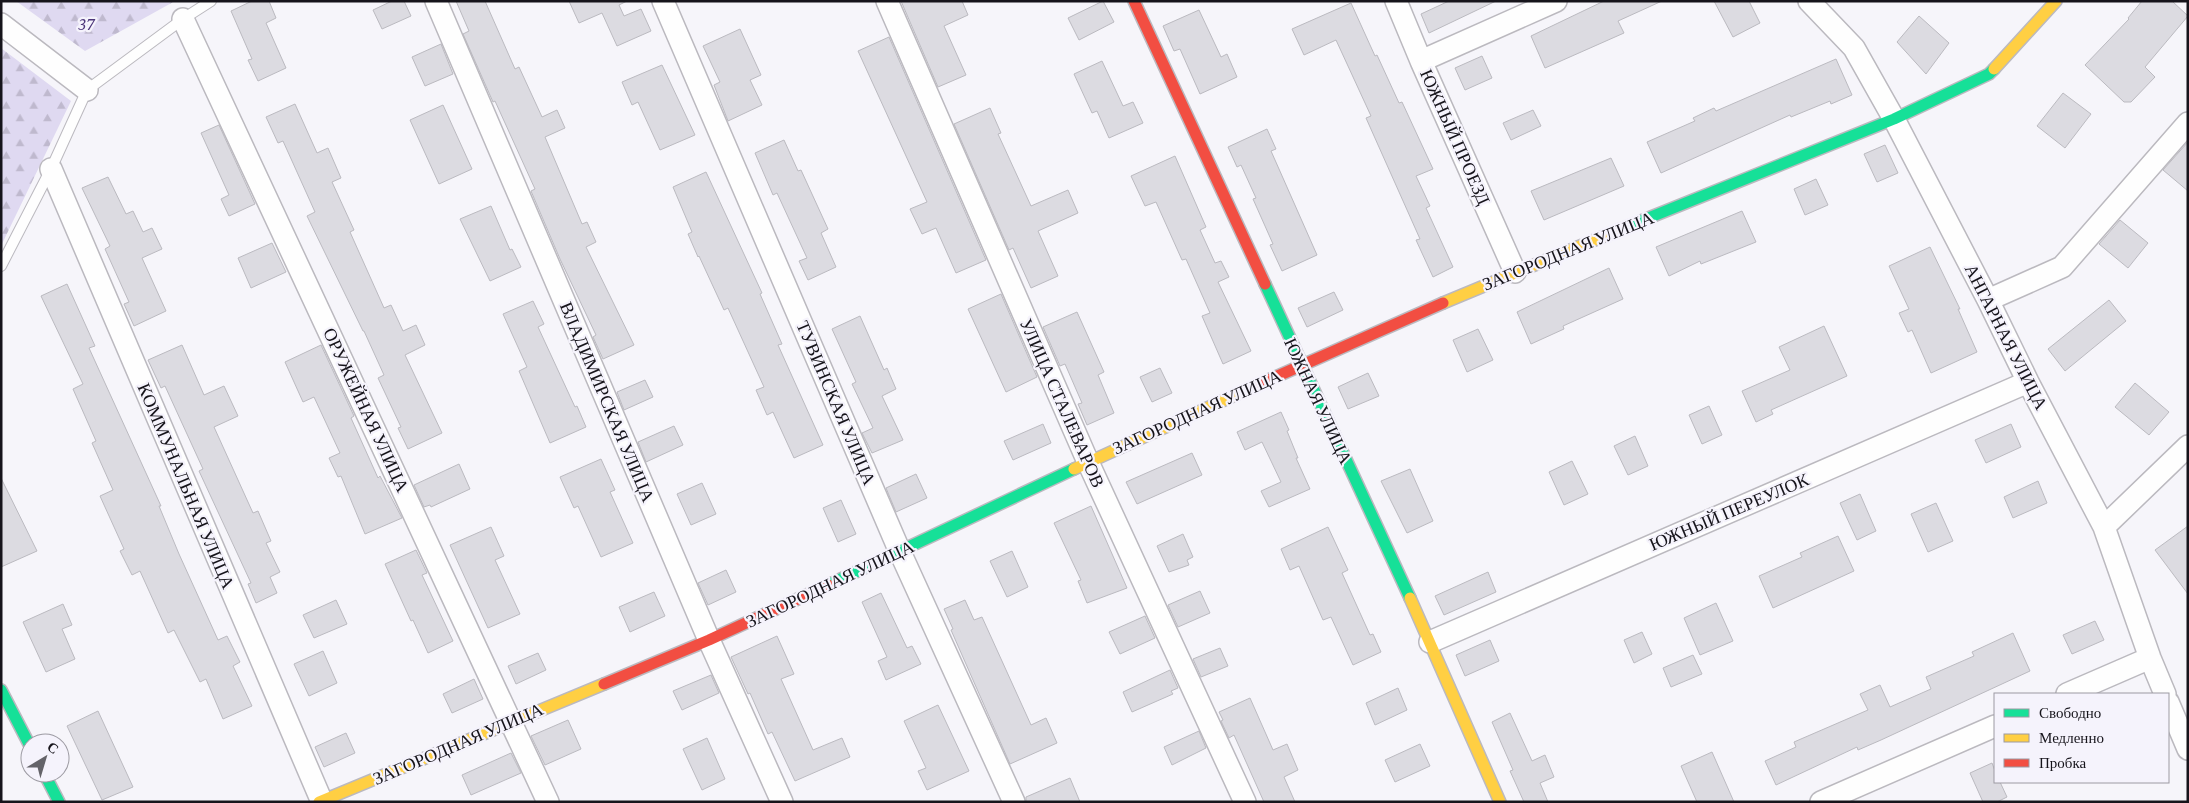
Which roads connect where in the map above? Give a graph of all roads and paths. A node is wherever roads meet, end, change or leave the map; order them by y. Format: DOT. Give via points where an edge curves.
graph roads {
  1 [pos="210,1"];
  2 [pos="436,1"];
  3 [pos="663,1"];
  4 [pos="887,1"];
  5 [pos="1134,1"];
  6 [pos="1396,1"];
  7 [pos="1556,1"];
  8 [pos="1809,1"];
  9 [pos="2056,1"];
  10 [pos="183,19"];
  11 [pos="1,24"];
  12 [pos="1421,61"];
  13 [pos="87,90"];
  14 [pos="1894,119"];
  15 [pos="2188,123"];
  16 [pos="51,170"];
  17 [pos="1,266"];
  18 [pos="1515,272"];
  19 [pos="1988,300"];
  20 [pos="1302,365"];
  21 [pos="2028,382"];
  22 [pos="2188,446"];
  23 [pos="1088,462"];
  24 [pos="2104,527"];
  25 [pos="900,552"];
  26 [pos="709,640"];
  27 [pos="1430,642"];
  28 [pos="2150,658"];
  29 [pos="1,690"];
  30 [pos="2069,693"];
  31 [pos="2164,693"];
  32 [pos="2169,704"];
  33 [pos="511,721"];
  34 [pos="1994,726"];
  35 [pos="23,733"];
  36 [pos="2186,742"];
  37 [pos="49,783"];
  38 [pos="321,801"];
  39 [pos="59,802"];
  40 [pos="548,802"];
  41 [pos="782,802"];
  42 [pos="1014,802"];
  43 [pos="1245,802"];
  44 [pos="1500,802"];
  45 [pos="1821,802"];
  1 -- 10 [label="lane"];
  2 -- 26 [label="street, ВЛАДИМИРСКАЯ УЛИЦА"];
  3 -- 25 [label="street, ТУВИНСКАЯ УЛИЦА"];
  4 -- 23 [label="street, УЛИЦА СТАЛЕВАРОВ"];
  5 -- 20 [label="street, ЮЖНАЯ УЛИЦА"];
  6 -- 12 [label="street, ЮЖНЫЙ ПРОЕЗД"];
  7 -- 12 [label="street"];
  8 -- 14 [label="street, АНГАРНАЯ УЛИЦА" via="1854,48"];
  9 -- 14 [label="street, ЗАГОРОДНАЯ УЛИЦА" via="1989,74"];
  10 -- 13 [label="lane"];
  10 -- 33 [label="street, ОРУЖЕЙНАЯ УЛИЦА"];
  11 -- 13 [label="street"];
  12 -- 18 [label="street, ЮЖНЫЙ ПРОЕЗД"];
  13 -- 16 [label="lane"];
  14 -- 18 [label="street, ЗАГОРОДНАЯ УЛИЦА"];
  14 -- 19 [label="street, АНГАРНАЯ УЛИЦА"];
  15 -- 19 [label="street" via="2062,267"];
  16 -- 17 [label="lane"];
  16 -- 38 [label="street, КОММУНАЛЬНАЯ УЛИЦА"];
  18 -- 20 [label="street, ЗАГОРОДНАЯ УЛИЦА"];
  19 -- 21 [label="street, АНГАРНАЯ УЛИЦА"];
  20 -- 23 [label="street, ЗАГОРОДНАЯ УЛИЦА"];
  20 -- 27 [label="street, ЮЖНАЯ УЛИЦА"];
  21 -- 24 [label="street, АНГАРНАЯ УЛИЦА"];
  21 -- 27 [label="street, ЮЖНЫЙ ПЕРЕУЛОК"];
  22 -- 24 [label="street"];
  23 -- 25 [label="street, ЗАГОРОДНАЯ УЛИЦА"];
  23 -- 43 [label="street, УЛИЦА СТАЛЕВАРОВ"];
  24 -- 28 [label="street, АНГАРНАЯ УЛИЦА"];
  25 -- 26 [label="street, ЗАГОРОДНАЯ УЛИЦА"];
  25 -- 42 [label="street, ТУВИНСКАЯ УЛИЦА"];
  26 -- 33 [label="street, ЗАГОРОДНАЯ УЛИЦА"];
  26 -- 41 [label="street, ВЛАДИМИРСКАЯ УЛИЦА"];
  27 -- 44 [label="street, ЮЖНАЯ УЛИЦА"];
  28 -- 30 [label="street"];
  28 -- 31 [label="street, АНГАРНАЯ УЛИЦА"];
  29 -- 35 [label="street"];
  32 -- 36 [label="street"];
  33 -- 38 [label="street, ЗАГОРОДНАЯ УЛИЦА"];
  33 -- 40 [label="street, ОРУЖЕЙНАЯ УЛИЦА"];
  34 -- 45 [label="street"];
  37 -- 39 [label="street"];
}
